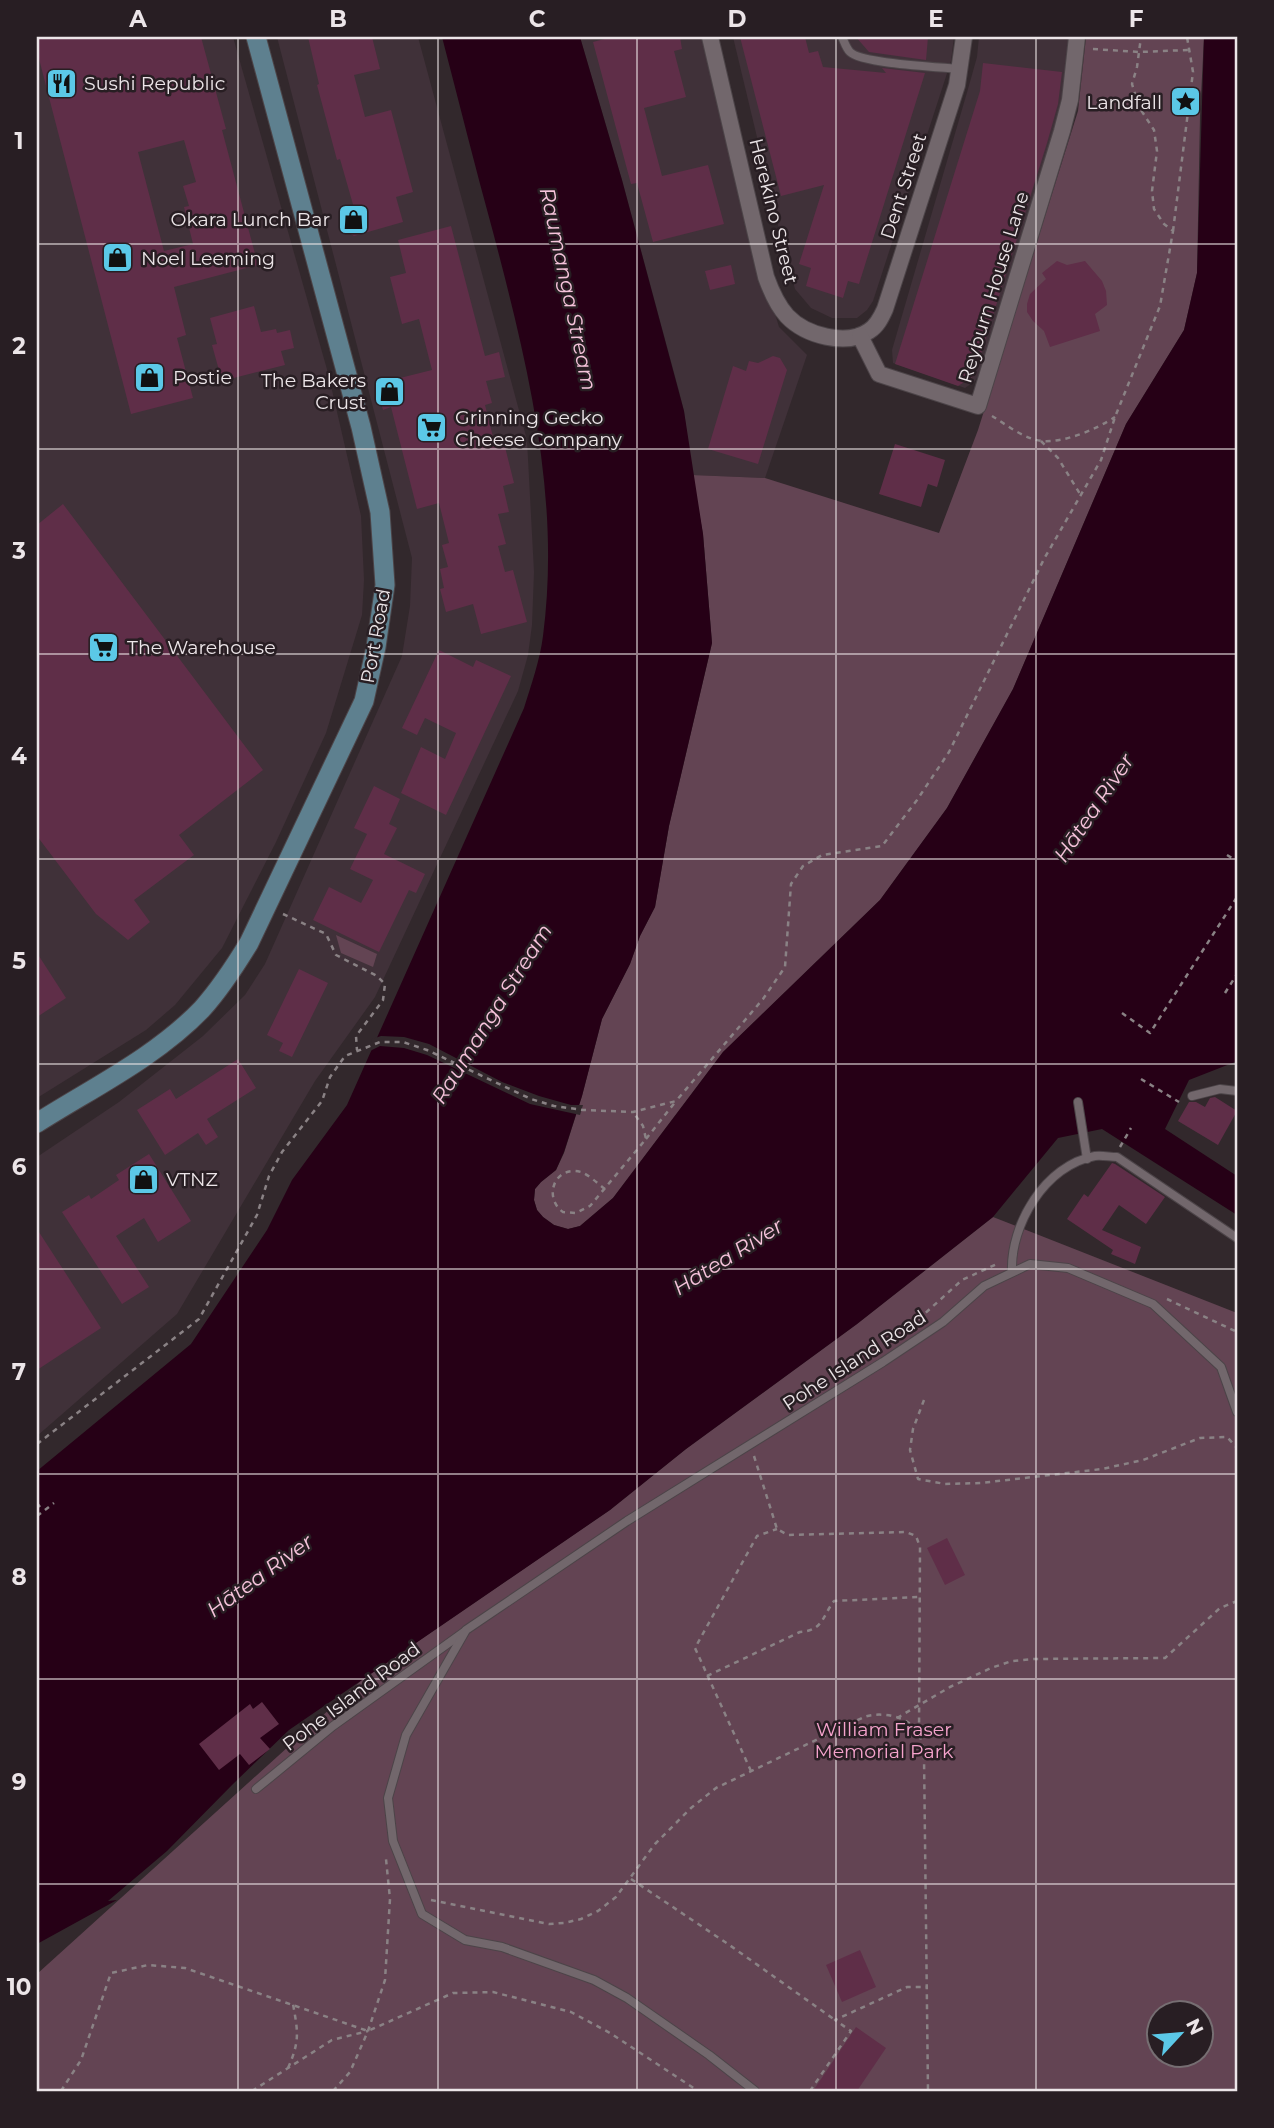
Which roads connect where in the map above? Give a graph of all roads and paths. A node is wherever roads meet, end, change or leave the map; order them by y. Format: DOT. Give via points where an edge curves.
graph roads {
  1 [pos="256,37"];
  2 [pos="710,37"];
  3 [pos="842,37"];
  4 [pos="964,37"];
  5 [pos="1141,37"];
  6 [pos="1187,37"];
  7 [pos="1076,43"];
  8 [pos="1188,50"];
  9 [pos="1139,52"];
  10 [pos="961,69"];
  11 [pos="1173,231"];
  12 [pos="860,336"];
  13 [pos="978,406"];
  14 [pos="1115,416"];
  15 [pos="1041,441"];
  16 [pos="1080,495"];
  17 [pos="1227,855"];
  18 [pos="1237,861"];
  19 [pos="1237,898"];
  20 [pos="266,906"];
  21 [pos="1237,974"];
  22 [pos="1224,993"];
  23 [pos="1122,1013"];
  24 [pos="357,1051"];
  25 [pos="1141,1079"];
  26 [pos="1237,1091"];
  27 [pos="1192,1096"];
  28 [pos="676,1101"];
  29 [pos="1078,1102"];
  30 [pos="1179,1102"];
  31 [pos="633,1112"];
  32 [pos="37,1123"];
  33 [pos="1131,1128"];
  34 [pos="646,1139"];
  35 [pos="1118,1150"];
  36 [pos="1087,1158"];
  37 [pos="604,1189"];
  38 [pos="1237,1238"];
  39 [pos="1011,1259"];
  40 [pos="1012,1272"];
  41 [pos="1164,1297"];
  42 [pos="907,1330"];
  43 [pos="1237,1332"];
  44 [pos="924,1400"];
  45 [pos="1237,1412"];
  46 [pos="37,1444"];
  47 [pos="750,1445"];
  48 [pos="1237,1448"];
  49 [pos="37,1503"];
  50 [pos="54,1503"];
  51 [pos="43,1511"];
  52 [pos="37,1517"];
  53 [pos="777,1529"];
  54 [pos="920,1597"];
  55 [pos="1237,1601"];
  56 [pos="466,1630"];
  57 [pos="707,1676"];
  58 [pos="919,1705"];
  59 [pos="897,1718"];
  60 [pos="919,1734"];
  61 [pos="751,1771"];
  62 [pos="256,1789"];
  63 [pos="385,1847"];
  64 [pos="631,1879"];
  65 [pos="389,1888"];
  66 [pos="415,1895"];
  67 [pos="928,1987"];
  68 [pos="293,2004"];
  69 [pos="835,2020"];
  70 [pos="368,2031"];
  71 [pos="287,2068"];
  72 [pos="61,2091"];
  73 [pos="252,2091"];
  74 [pos="333,2091"];
  75 [pos="698,2091"];
  76 [pos="755,2091"];
  77 [pos="810,2091"];
  78 [pos="928,2091"];
  1 -- 20 [label="main road, Port Road" via="361,427 380,512 385,585 364,701"];
  2 -- 12 [label="street, Herekino Street" via="772,292 788,317 802,327 833,338"];
  3 -- 10 [label="lane" via="849,51 858,56"];
  4 -- 10 [label="street, Dent Street"];
  5 -- 9 [label="path"];
  6 -- 8 [label="path"];
  7 -- 9 [label="path"];
  7 -- 13 [label="street, Reyburn House Lane" via="1062,131"];
  8 -- 9 [label="path"];
  8 -- 11 [label="path" via="1193,72"];
  9 -- 11 [label="path" via="1132,83 1139,107 1154,130 1154,209"];
  10 -- 12 [label="street, Dent Street" via="885,309 871,330"];
  11 -- 14 [label="path" via="1160,306"];
  12 -- 13 [label="street, Reyburn House Lane" via="879,374"];
  13 -- 15 [label="path" via="1019,433"];
  14 -- 15 [label="path" via="1083,433"];
  14 -- 16 [label="path" via="1101,460"];
  15 -- 16 [label="path" via="1058,458"];
  16 -- 28 [label="path" via="949,752 882,846 822,855 803,866 791,884 785,967"];
  17 -- 18 [label="path"];
  19 -- 23 [label="path" via="1150,1033"];
  20 -- 24 [label="path" via="326,934 336,955 385,984 383,1000 356,1036"];
  20 -- 32 [label="main road, Port Road" via="235,967 202,1009 126,1068"];
  21 -- 22 [label="path"];
  24 -- 31 [label="path" via="380,1042 403,1042 531,1099 554,1106"];
  24 -- 46 [label="path" via="345,1056 330,1077 322,1101 282,1152 257,1215 199,1319"];
  25 -- 30 [label="path"];
  26 -- 27 [label="lane" via="1220,1089"];
  28 -- 31 [label="path"];
  28 -- 34 [label="path"];
  29 -- 36 [label="lane"];
  31 -- 34 [label="path"];
  33 -- 35 [label="path"];
  34 -- 37 [label="path"];
  36 -- 38 [label="lane" via="1117,1157"];
  36 -- 39 [label="lane" via="1055,1177 1035,1198 1017,1232"];
  37 -- 37 [label="path" via="590,1206 576,1213 558,1209 552,1195 560,1174 573,1171"];
  39 -- 40 [label="lane"];
  39 -- 42 [label="path" via="962,1280"];
  40 -- 45 [label="lane, Pohe Island Road" via="1030,1264 1068,1268 1153,1304 1221,1367"];
  40 -- 47 [label="lane, Pohe Island Road" via="984,1286 943,1322"];
  41 -- 43 [label="path"];
  44 -- 48 [label="path" via="910,1450 918,1479 945,1484 1102,1469 1143,1460 1200,1438 1227,1437"];
  47 -- 53 [label="path"];
  47 -- 56 [label="lane, Pohe Island Road"];
  49 -- 51 [label="path"];
  50 -- 51 [label="path"];
  51 -- 52 [label="path"];
  53 -- 54 [label="path" via="788,1535 906,1532 916,1536"];
  53 -- 57 [label="path" via="757,1536 695,1648"];
  54 -- 57 [label="path" via="834,1601 823,1621 810,1632 800,1632"];
  54 -- 58 [label="path"];
  55 -- 58 [label="path" via="1220,1608 1165,1658 1012,1661"];
  56 -- 62 [label="lane, Pohe Island Road" via="333,1726"];
  56 -- 66 [label="lane, Pohe Island Road" via="406,1734 388,1798 393,1841"];
  57 -- 61 [label="path"];
  58 -- 59 [label="path"];
  58 -- 60 [label="path"];
  59 -- 60 [label="path"];
  59 -- 61 [label="path" via="864,1717"];
  60 -- 67 [label="path" via="924,1756"];
  61 -- 64 [label="path" via="716,1788 691,1808 655,1844"];
  63 -- 65 [label="path"];
  64 -- 66 [label="path" via="598,1911 564,1923 535,1922"];
  64 -- 69 [label="path"];
  65 -- 66 [label="path"];
  65 -- 70 [label="path" via="385,1980"];
  66 -- 76 [label="lane, Pohe Island Road" via="422,1914 465,1940 556,1965 616,1992"];
  67 -- 69 [label="path" via="907,1987"];
  67 -- 78 [label="path"];
  68 -- 70 [label="path"];
  68 -- 71 [label="path" via="297,2048"];
  68 -- 72 [label="path" via="185,1968 148,1965 111,1973 81,2060"];
  69 -- 77 [label="path" via="851,2031"];
  70 -- 71 [label="path" via="332,2040"];
  70 -- 74 [label="path" via="350,2072"];
  70 -- 75 [label="path" via="453,1993 493,1992 571,2012"];
  71 -- 73 [label="path"];
}
